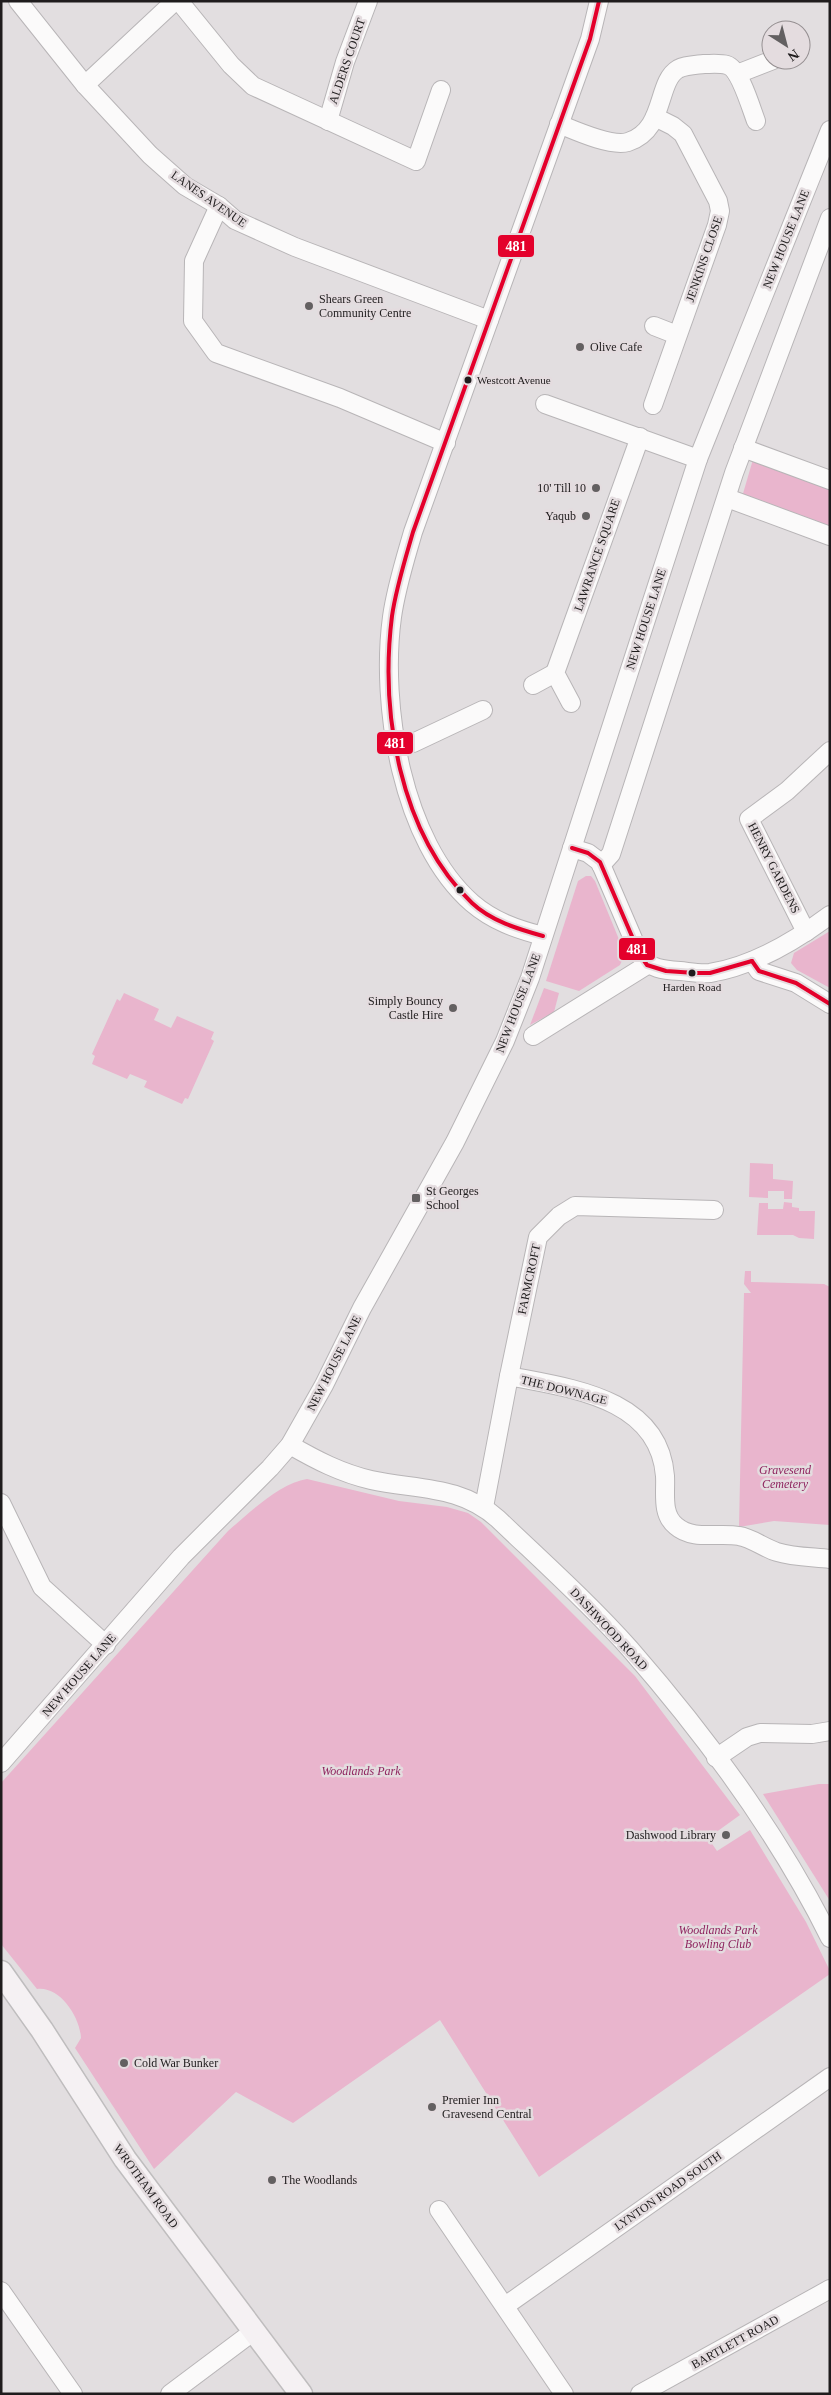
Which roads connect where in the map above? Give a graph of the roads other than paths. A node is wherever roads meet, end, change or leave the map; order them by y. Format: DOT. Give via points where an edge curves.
graph roads {
  1 [pos="18,1"];
  2 [pos="175,1"];
  3 [pos="178,1"];
  4 [pos="368,1"];
  5 [pos="599,1"];
  6 [pos="761,65"];
  7 [pos="737,74"];
  8 [pos="85,85"];
  9 [pos="442,90"];
  10 [pos="655,117"];
  11 [pos="328,120"];
  12 [pos="756,121"];
  13 [pos="559,124"];
  14 [pos="830,130"];
  15 [pos="219,206"];
  16 [pos="830,218"];
  17 [pos="489,320"];
  18 [pos="654,326"];
  19 [pos="677,335"];
  20 [pos="545,404"];
  21 [pos="653,405"];
  22 [pos="640,437"];
  23 [pos="446,443"];
  24 [pos="743,448"];
  25 [pos="698,459"];
  26 [pos="830,480"];
  27 [pos="727,498"];
  28 [pos="830,536"];
  29 [pos="555,673"];
  30 [pos="533,685"];
  31 [pos="571,703"];
  32 [pos="483,710"];
  33 [pos="396,748"];
  34 [pos="830,751"];
  35 [pos="572,848"];
  36 [pos="601,865"];
  37 [pos="830,915"];
  38 [pos="806,932"];
  39 [pos="543,936"];
  40 [pos="752,962"];
  41 [pos="648,965"];
  42 [pos="830,1004"];
  43 [pos="533,1036"];
  44 [pos="714,1210"];
  45 [pos="508,1376"];
  46 [pos="290,1445"];
  47 [pos="1,1503"];
  48 [pos="484,1506"];
  49 [pos="830,1558"];
  50 [pos="106,1645"];
  51 [pos="830,1731"];
  52 [pos="716,1758"];
  53 [pos="1,1763"];
  54 [pos="830,1938"];
  55 [pos="1,1972"];
  56 [pos="830,2076"];
  57 [pos="439,2210"];
  58 [pos="830,2289"];
  59 [pos="1,2291"];
  60 [pos="505,2306"];
  61 [pos="254,2331"];
  62 [pos="74,2394"];
  63 [pos="170,2394"];
  64 [pos="301,2394"];
  65 [pos="564,2394"];
  66 [pos="640,2394"];
  1 -- 8 [label="street, LANES AVENUE"];
  2 -- 8 [label="street"];
  3 -- 11 [label="street" via="231,65 253,86"];
  4 -- 11 [label="street, ALDERS COURT"];
  5 -- 13 [label="street" via="590,39"];
  6 -- 7 [label="street"];
  7 -- 10 [label="street" via="728,66 714,64 678,69 672,75"];
  7 -- 12 [label="street"];
  8 -- 15 [label="street, LANES AVENUE" via="150,155 185,186"];
  9 -- 11 [label="street" via="416,161"];
  10 -- 13 [label="street" via="644,133 621,143"];
  10 -- 19 [label="street, JENKINS CLOSE" via="683,134 720,208 717,225"];
  13 -- 17 [label="street"];
  14 -- 25 [label="street, NEW HOUSE LANE"];
  15 -- 17 [label="street, LANES AVENUE" via="235,220 280,241"];
  15 -- 23 [label="street" via="194,261 193,321 216,353 340,398"];
  16 -- 24 [label="street"];
  17 -- 23 [label="street"];
  18 -- 19 [label="street"];
  19 -- 21 [label="street, JENKINS CLOSE"];
  20 -- 22 [label="street"];
  22 -- 25 [label="street"];
  22 -- 29 [label="street, LAWRANCE SQUARE"];
  23 -- 33 [label="street" via="405,559 392,616 390,679"];
  24 -- 26 [label="street"];
  24 -- 27 [label="street"];
  25 -- 35 [label="street, NEW HOUSE LANE"];
  27 -- 28 [label="street"];
  27 -- 36 [label="street" via="620,830 610,857"];
  29 -- 30 [label="street"];
  29 -- 31 [label="street"];
  32 -- 33 [label="street"];
  33 -- 39 [label="street" via="416,814 434,856 448,877 471,902 492,917 510,928"];
  34 -- 38 [label="street, HENRY GARDENS" via="787,791 749,818"];
  35 -- 36 [label="street" via="588,853"];
  35 -- 39 [label="street, NEW HOUSE LANE"];
  36 -- 41 [label="street" via="640,955"];
  37 -- 38 [label="street"];
  38 -- 40 [label="street"];
  39 -- 46 [label="street, NEW HOUSE LANE" via="530,978 493,1066"];
  40 -- 41 [label="street" via="703,973 666,971"];
  40 -- 42 [label="street" via="758,972 796,983"];
  41 -- 43 [label="street, NEW HOUSE LANE"];
  44 -- 45 [label="street, FARMCROFT" via="575,1206 559,1216 538,1237"];
  45 -- 48 [label="street, FARMCROFT"];
  45 -- 49 [label="street, THE DOWNAGE" via="594,1395 629,1413 644,1428 658,1452 664,1471 667,1512 672,1523 681,1530 740,1536 785,1554"];
  46 -- 48 [label="street, DASHWOOD ROAD" via="348,1474 458,1494"];
  46 -- 50 [label="street, NEW HOUSE LANE" via="181,1557"];
  47 -- 50 [label="street" via="42,1587"];
  48 -- 52 [label="street, DASHWOOD ROAD" via="629,1648"];
  50 -- 53 [label="street, NEW HOUSE LANE"];
  51 -- 52 [label="street" via="760,1733 747,1737"];
  52 -- 54 [label="street, DASHWOOD ROAD" via="769,1833"];
  55 -- 61 [label="main road, WROTHAM ROAD" via="48,2038 125,2159"];
  56 -- 60 [label="street, LYNTON ROAD SOUTH"];
  57 -- 60 [label="street"];
  58 -- 66 [label="street, BARTLETT ROAD"];
  59 -- 62 [label="street"];
  60 -- 65 [label="street"];
  61 -- 63 [label="street"];
  61 -- 64 [label="main road, WROTHAM ROAD"];
}
